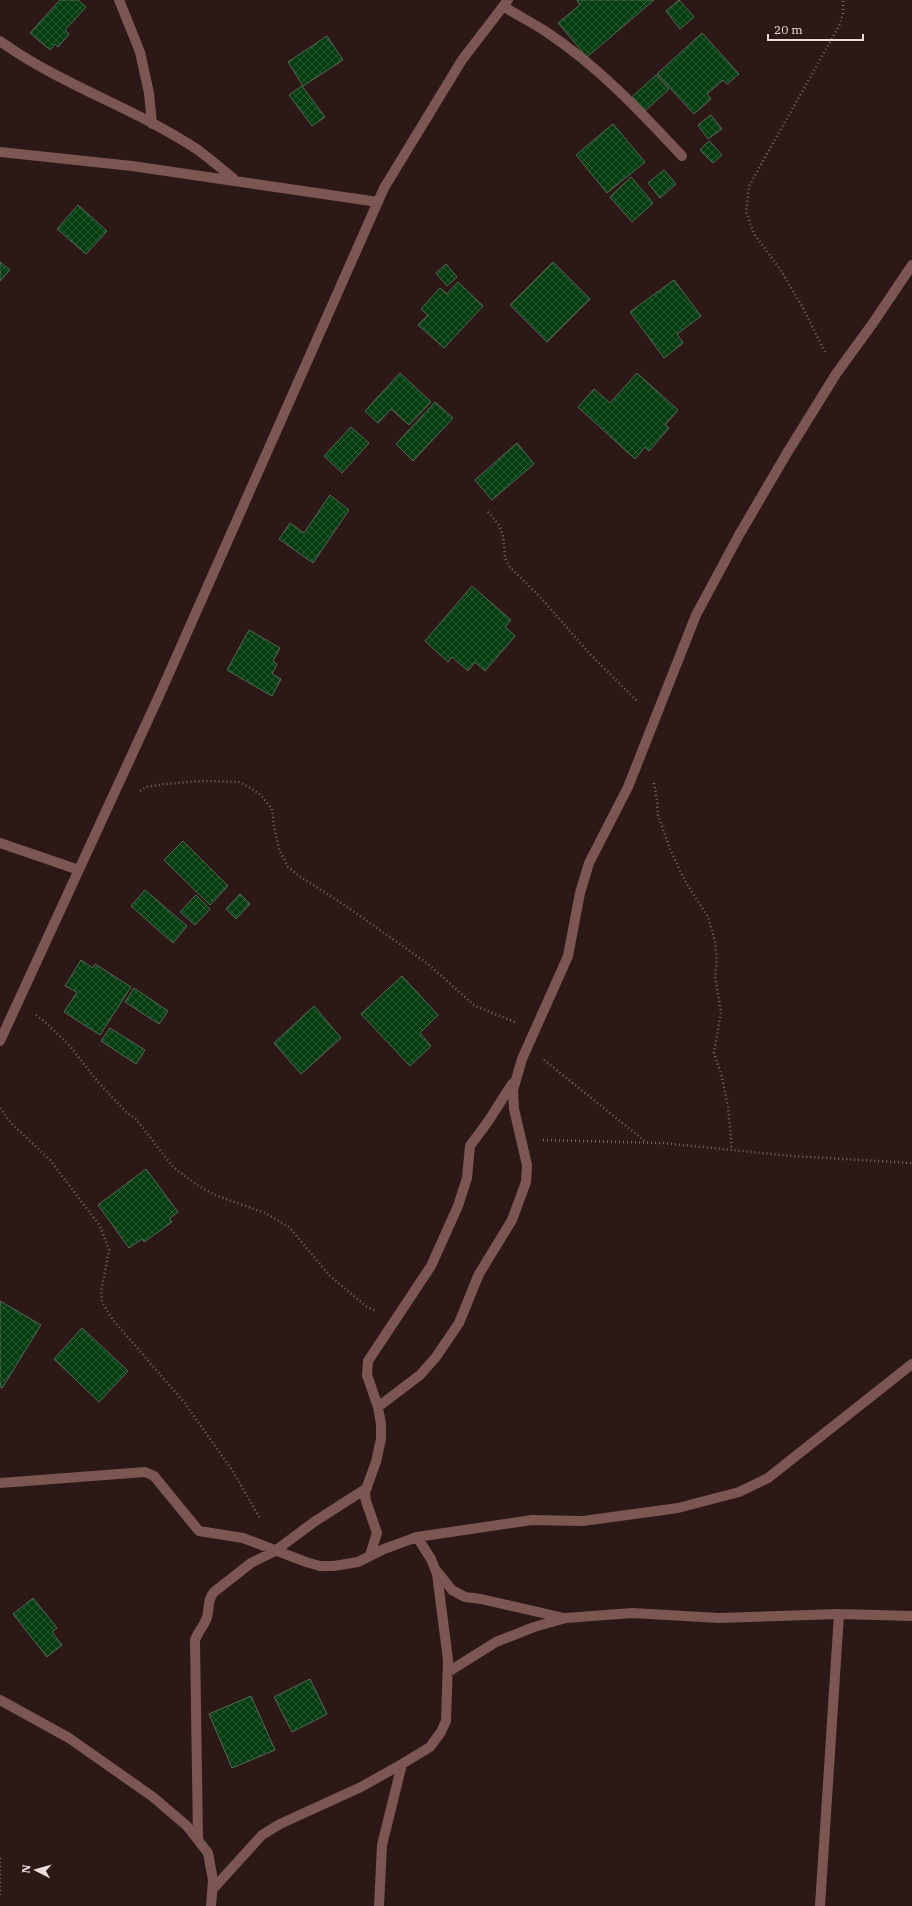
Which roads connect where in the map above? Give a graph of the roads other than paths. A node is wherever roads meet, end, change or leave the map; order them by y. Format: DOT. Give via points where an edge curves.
graph roads {
  1 [pos="119,0"];
  2 [pos="505,3"];
  3 [pos="0,41"];
  4 [pos="152,124"];
  5 [pos="0,152"];
  6 [pos="682,156"];
  7 [pos="235,180"];
  8 [pos="378,202"];
  9 [pos="912,265"];
  10 [pos="0,843"];
  11 [pos="79,870"];
  12 [pos="0,1041"];
  13 [pos="518,1075"];
  14 [pos="912,1364"];
  15 [pos="378,1407"];
  16 [pos="0,1483"];
  17 [pos="367,1488"];
  18 [pos="417,1537"];
  19 [pos="274,1551"];
  20 [pos="370,1555"];
  21 [pos="434,1566"];
  22 [pos="839,1614"];
  23 [pos="912,1616"];
  24 [pos="566,1618"];
  25 [pos="448,1672"];
  26 [pos="0,1700"];
  27 [pos="402,1764"];
  28 [pos="198,1840"];
  29 [pos="213,1889"];
  30 [pos="211,1906"];
  31 [pos="379,1906"];
  32 [pos="820,1906"];
  1 -- 4 [label="street" via="140,52 149,93"];
  2 -- 6 [label="street" via="597,71"];
  2 -- 8 [label="street" via="462,60"];
  3 -- 4 [label="street" via="58,76"];
  4 -- 7 [label="street" via="198,150"];
  5 -- 7 [label="street"];
  7 -- 8 [label="street"];
  8 -- 11 [label="street"];
  9 -- 13 [label="street" via="836,374 787,453 696,615 628,786 589,863 580,893 568,956"];
  10 -- 11 [label="street"];
  11 -- 12 [label="street"];
  13 -- 15 [label="street" via="470,1146 467,1178 432,1266 368,1361 367,1375"];
  13 -- 15 [label="street" via="512,1100 527,1165 526,1182 512,1220 479,1274 459,1323 436,1357 420,1375"];
  14 -- 18 [label="street" via="768,1478 739,1492 678,1508 645,1513 583,1521 532,1520"];
  15 -- 17 [label="street" via="381,1439"];
  16 -- 19 [label="street" via="145,1472 154,1476 199,1531 243,1538"];
  17 -- 19 [label="street"];
  17 -- 20 [label="street" via="366,1501 377,1533"];
  18 -- 20 [label="street"];
  18 -- 21 [label="street"];
  19 -- 20 [label="street" via="320,1566 348,1565"];
  19 -- 28 [label="street" via="251,1563 214,1592 208,1601 207,1618 195,1640"];
  21 -- 24 [label="street" via="452,1590 465,1597"];
  21 -- 25 [label="street"];
  22 -- 23 [label="street"];
  22 -- 24 [label="street" via="719,1618 632,1613"];
  22 -- 32 [label="street"];
  24 -- 25 [label="street" via="496,1642"];
  25 -- 27 [label="street" via="446,1721 441,1732 430,1746"];
  26 -- 28 [label="street" via="69,1738 140,1788 187,1826"];
  27 -- 29 [label="street" via="262,1835"];
  27 -- 31 [label="street" via="382,1845"];
  28 -- 29 [label="street" via="208,1853"];
  29 -- 30 [label="street"];
}
